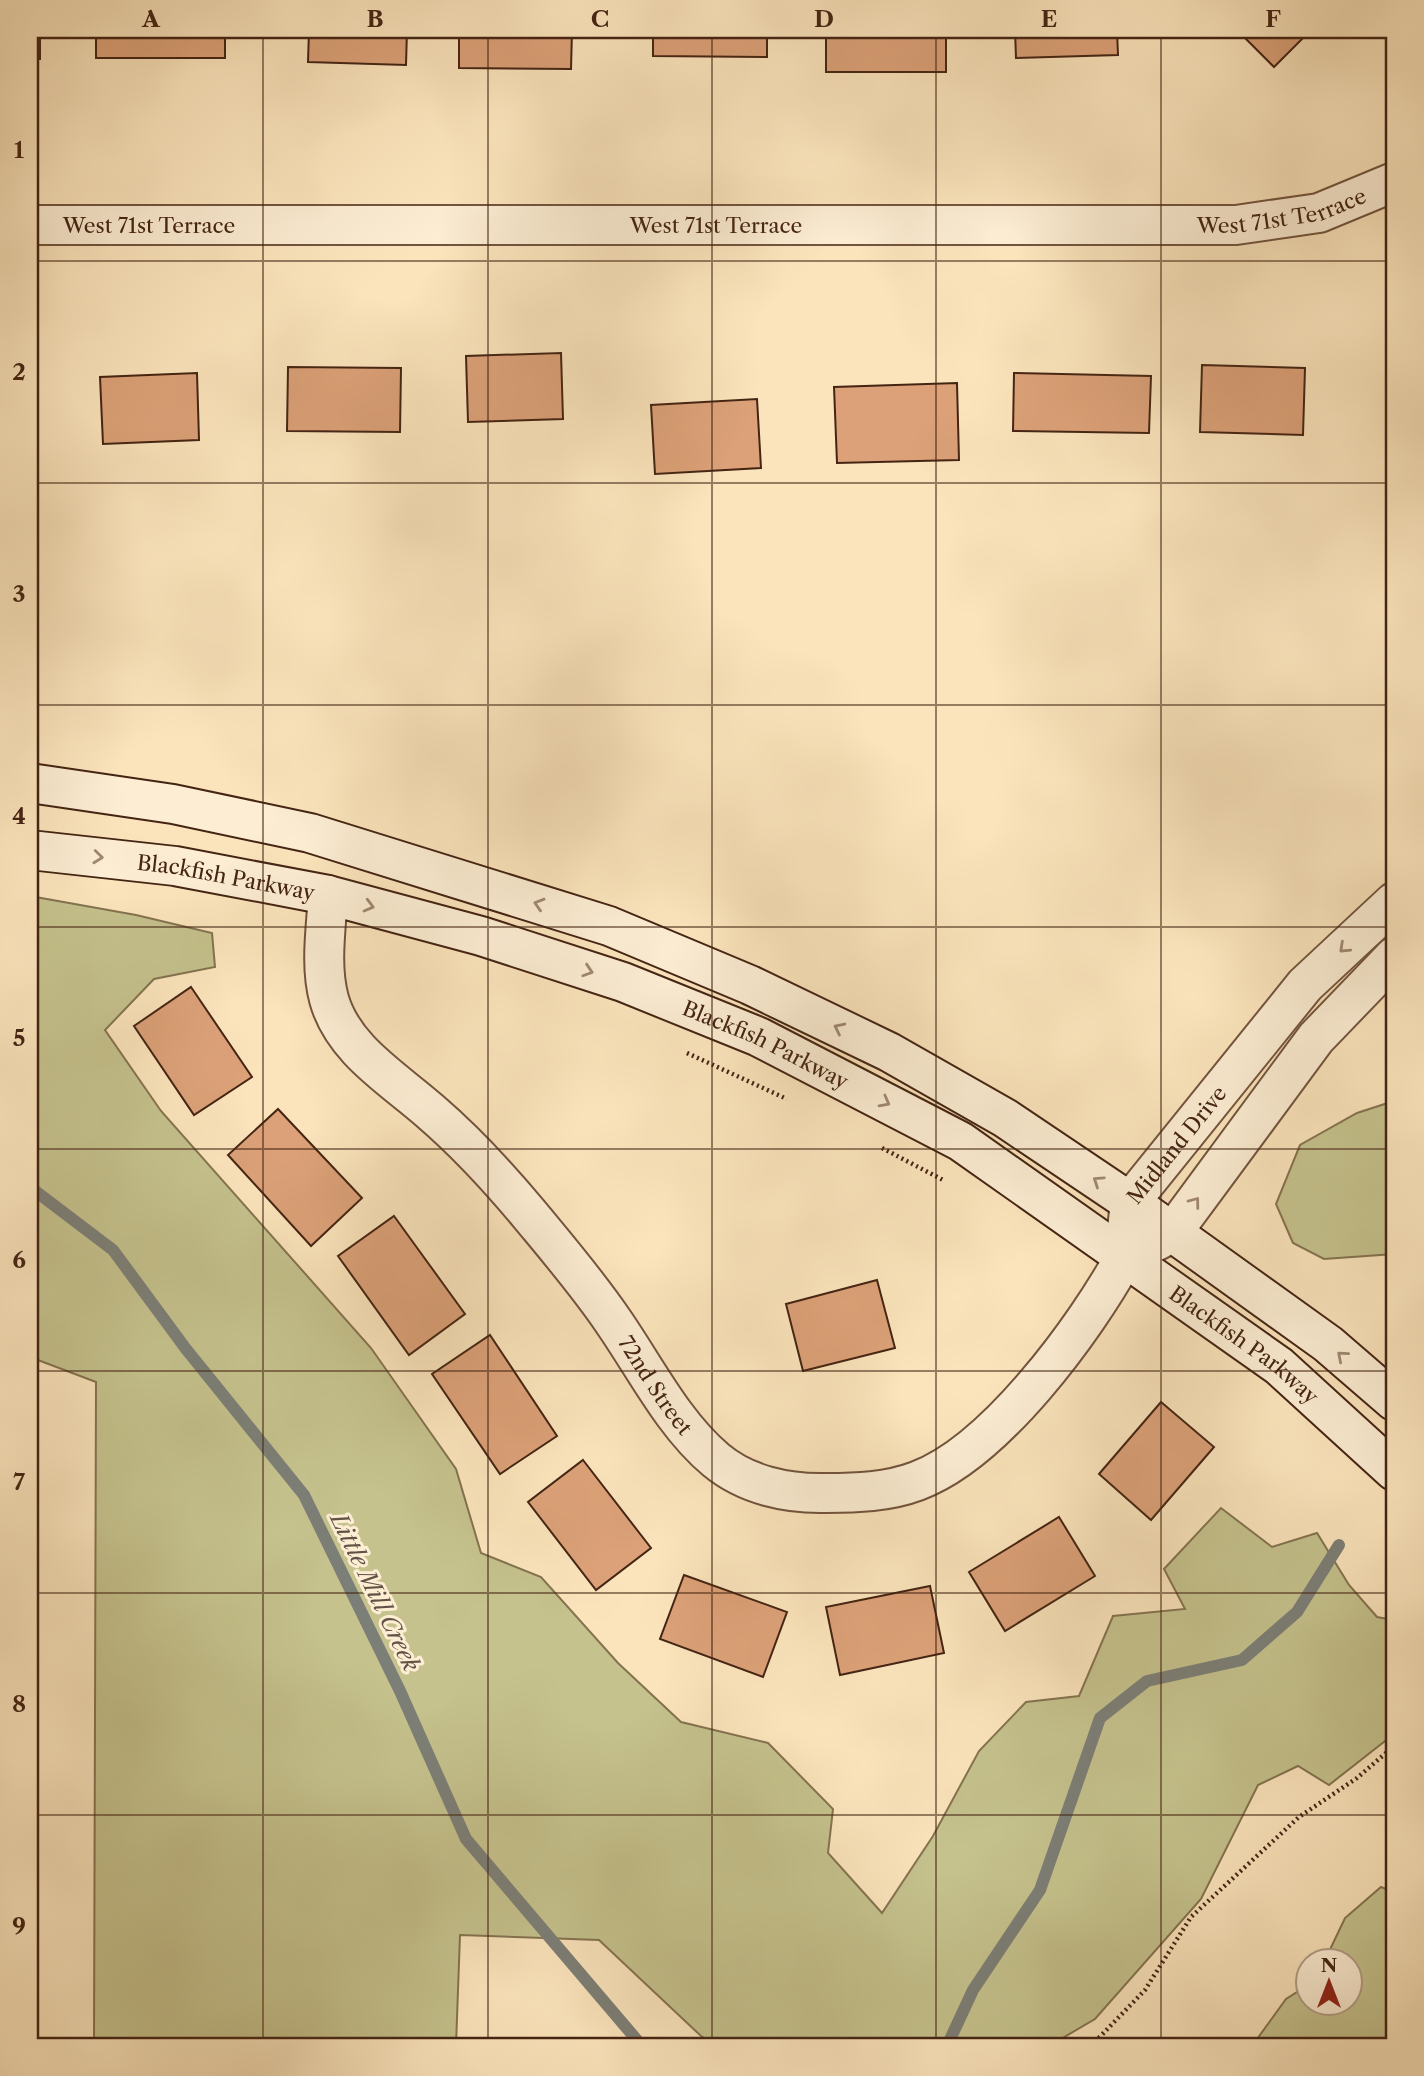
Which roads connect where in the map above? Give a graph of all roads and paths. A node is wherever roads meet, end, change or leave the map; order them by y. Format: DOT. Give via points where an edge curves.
graph roads {
  1 [pos="1394,183"];
  2 [pos="30,225"];
  3 [pos="30,783"];
  4 [pos="30,850"];
  5 [pos="328,895"];
  6 [pos="1394,902"];
  7 [pos="1394,957"];
  8 [pos="678,1049"];
  9 [pos="790,1100"];
  10 [pos="876,1145"];
  11 [pos="950,1184"];
  12 [pos="1129,1202"];
  13 [pos="1172,1233"];
  14 [pos="1124,1258"];
  15 [pos="1394,1401"];
  16 [pos="1386,1492"];
  17 [pos="1394,1513"];
  18 [pos="1394,1530"];
  19 [pos="1394,1746"];
  20 [pos="1091,2046"];
  1 -- 2 [label="street, West 71st Terrace" via="1319,212 1236,225"];
  12 -- 3 [label="street, one-way" via="1005,1118 889,1052 750,985 610,926 310,834 173,804"];
  4 -- 5 [label="street, Blackfish Parkway, one-way" via="175,866"];
  5 -- 14 [label="street, Blackfish Parkway, one-way" via="481,936 623,982 759,1037 960,1141"];
  5 -- 14 [label="street, 72nd Street" via="324,950 330,1002 357,1049 432,1112 500,1179 597,1296 692,1437 717,1461 746,1479 776,1489 849,1493 887,1489 930,1474 989,1432 1021,1402 1079,1330"];
  6 -- 12 [label="street, Midland Drive, one-way" via="1305,985"];
  13 -- 7 [label="street, one-way" via="1316,1038"];
  8 -- 9 [label="path"];
  10 -- 11 [label="path"];
  12 -- 13 [label="street"];
  12 -- 14 [label="street, Midland Drive"];
  13 -- 14 [label="street"];
  15 -- 13 [label="street, one-way" via="1328,1344"];
  14 -- 16 [label="street, Blackfish Parkway" via="1279,1366"];
  16 -- 17 [label="path"];
  16 -- 18 [label="path"];
  19 -- 20 [label="path" via="1299,1817 1191,1917 1146,1990"];
}
